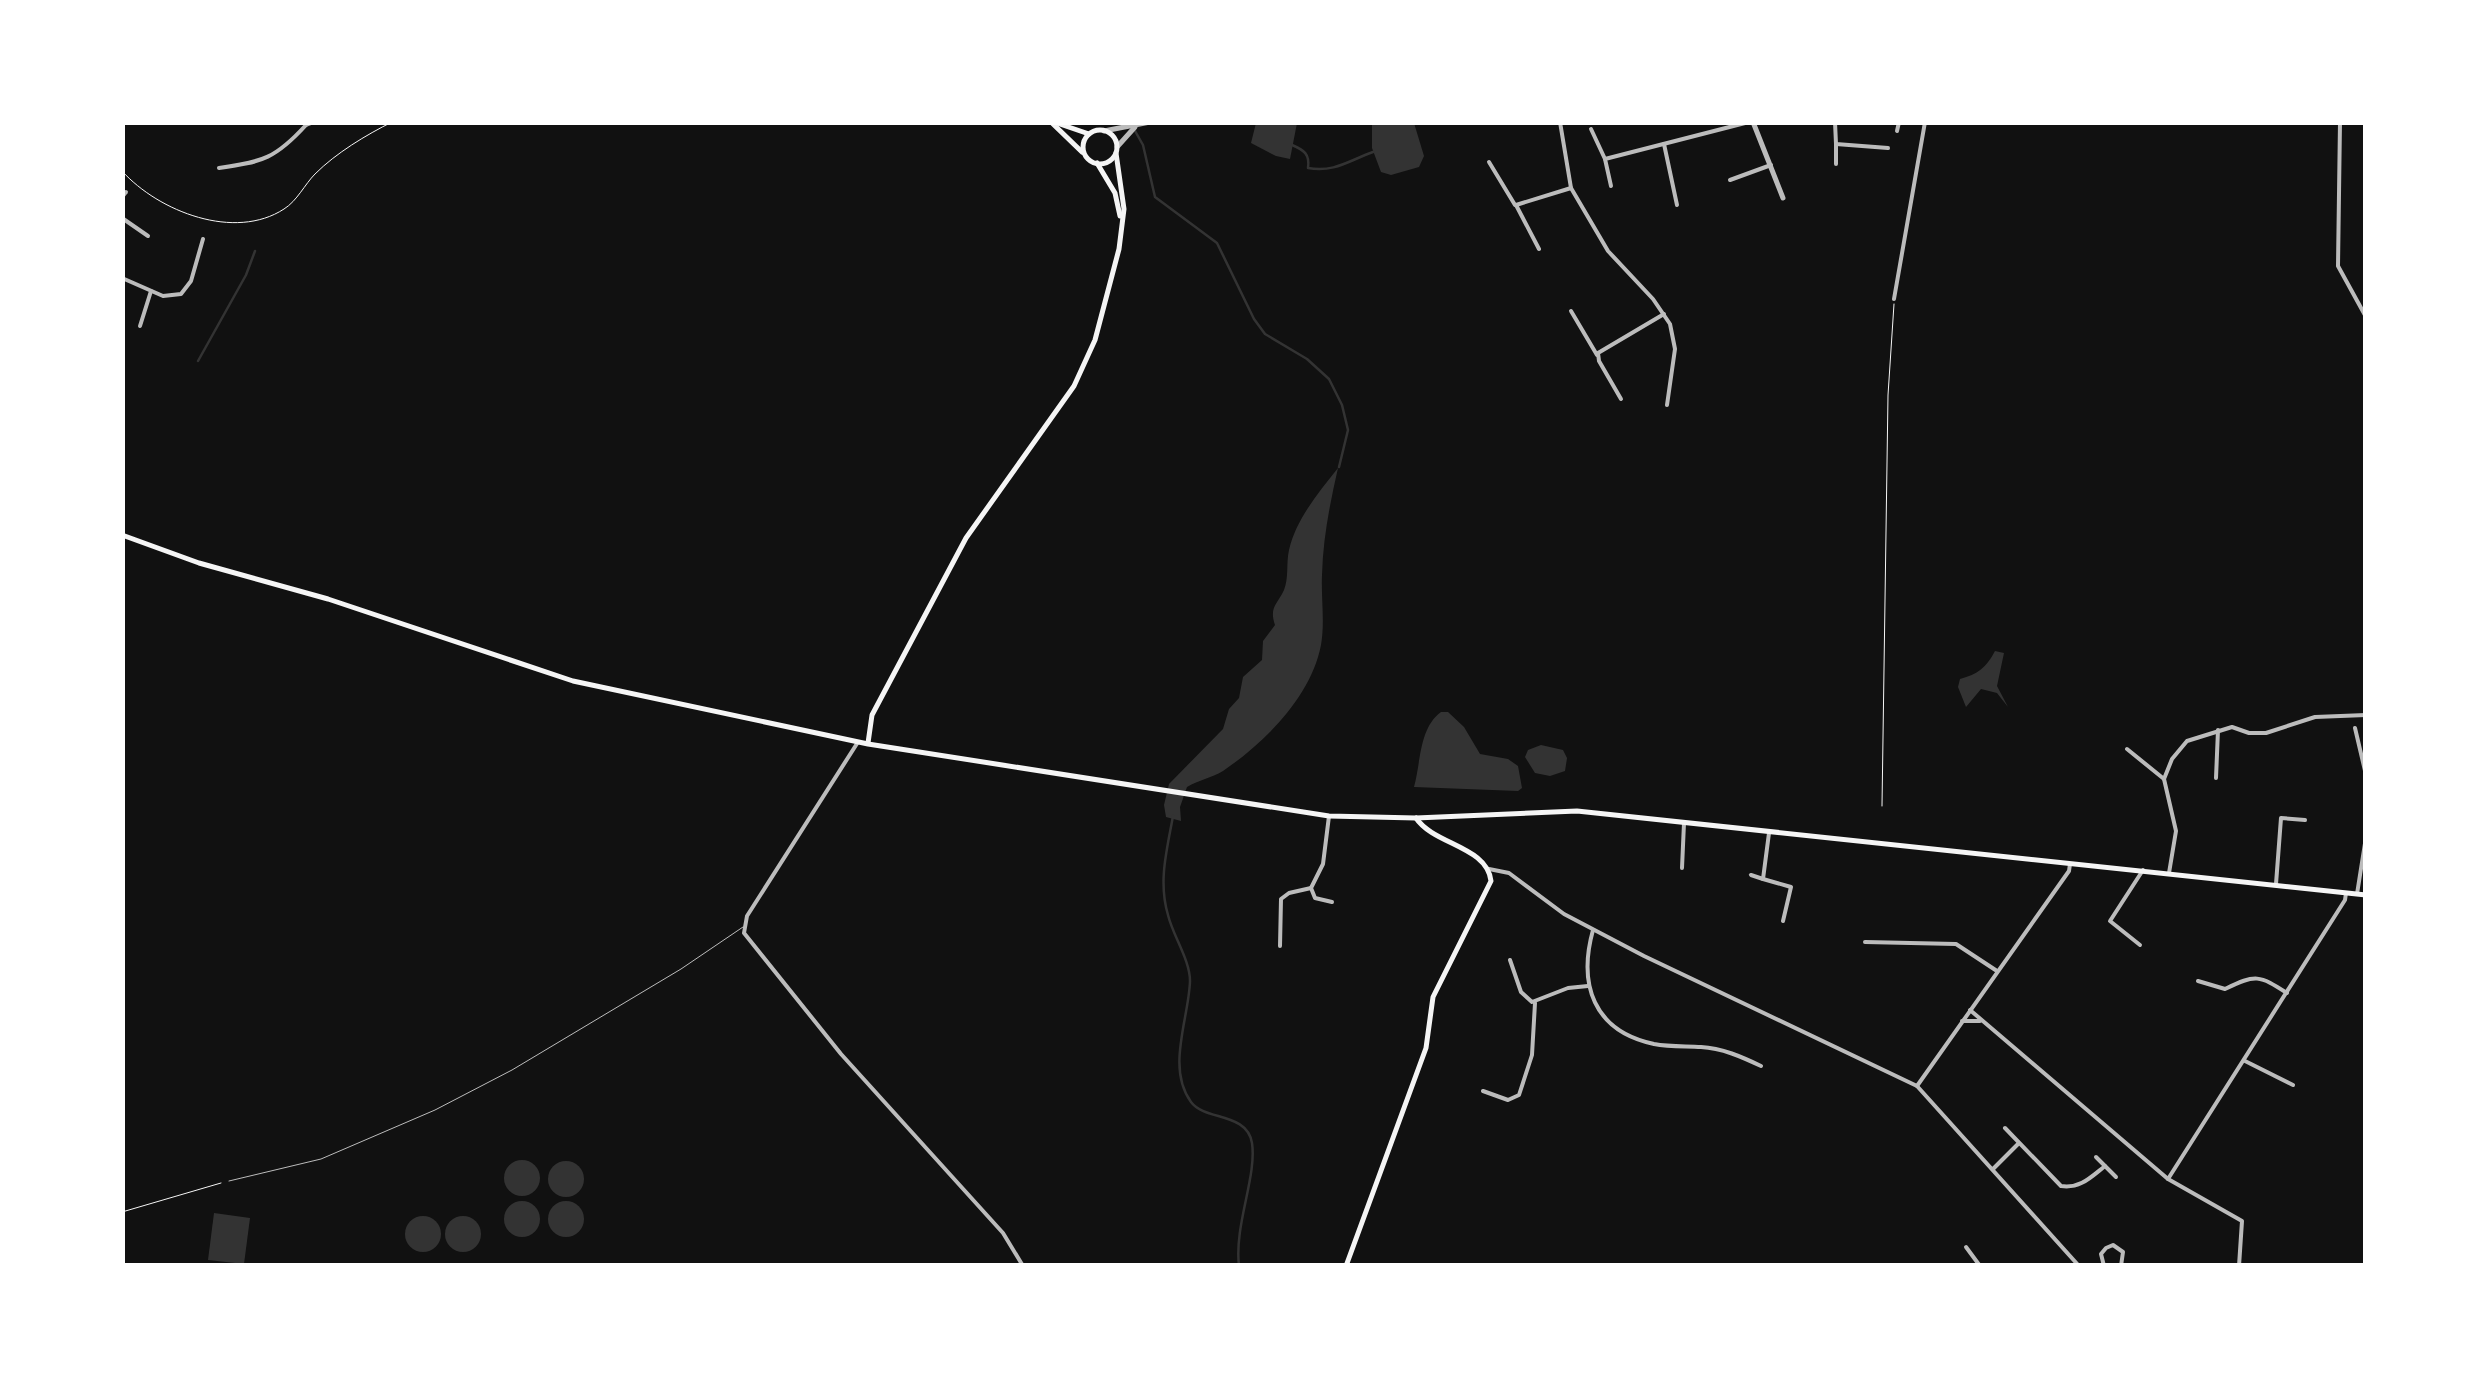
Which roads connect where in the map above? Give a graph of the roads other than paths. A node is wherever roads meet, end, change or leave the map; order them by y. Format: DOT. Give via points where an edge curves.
graph roads {
  1 [pos="314,122"];
  2 [pos="1052,122"];
  3 [pos="1560,122"];
  4 [pos="1751,122"];
  5 [pos="1835,122"];
  6 [pos="1899,122"];
  7 [pos="1925,122"];
  8 [pos="2340,122"];
  9 [pos="1148,123"];
  10 [pos="305,124"];
  11 [pos="1591,129"];
  12 [pos="1125,130"];
  13 [pos="1104,131"];
  14 [pos="1897,131"];
  15 [pos="1090,134"];
  16 [pos="1664,144"];
  17 [pos="1836,144"];
  18 [pos="1888,148"];
  19 [pos="1116,150"];
  20 [pos="1085,154"];
  21 [pos="1605,159"];
  22 [pos="1489,162"];
  23 [pos="1097,163"];
  24 [pos="1836,164"];
  25 [pos="1771,165"];
  26 [pos="219,168"];
  27 [pos="1730,180"];
  28 [pos="1610,186"];
  29 [pos="1570,188"];
  30 [pos="1782,198"];
  31 [pos="1516,205"];
  32 [pos="1677,205"];
  33 [pos="122,218"];
  34 [pos="1122,224"];
  35 [pos="148,236"];
  36 [pos="203,240"];
  37 [pos="1539,249"];
  38 [pos="122,278"];
  39 [pos="152,292"];
  40 [pos="1894,299"];
  41 [pos="1571,311"];
  42 [pos="1664,314"];
  43 [pos="2366,317"];
  44 [pos="140,326"];
  45 [pos="1597,355"];
  46 [pos="1621,399"];
  47 [pos="1668,405"];
  48 [pos="122,535"];
  49 [pos="2366,715"];
  50 [pos="2356,728"];
  51 [pos="2218,730"];
  52 [pos="858,742"];
  53 [pos="868,744"];
  54 [pos="2127,749"];
  55 [pos="2364,761"];
  56 [pos="2366,776"];
  57 [pos="2216,778"];
  58 [pos="2164,779"];
  59 [pos="1329,816"];
  60 [pos="1416,818"];
  61 [pos="1684,820"];
  62 [pos="2306,820"];
  63 [pos="1769,830"];
  64 [pos="2365,838"];
  65 [pos="2070,862"];
  66 [pos="1682,868"];
  67 [pos="1489,870"];
  68 [pos="2143,870"];
  69 [pos="2169,873"];
  70 [pos="1752,875"];
  71 [pos="1764,878"];
  72 [pos="2276,884"];
  73 [pos="1311,888"];
  74 [pos="2346,892"];
  75 [pos="2356,894"];
  76 [pos="2366,895"];
  77 [pos="1332,902"];
  78 [pos="1783,921"];
  79 [pos="744,930"];
  80 [pos="1593,930"];
  81 [pos="1865,942"];
  82 [pos="2140,944"];
  83 [pos="1280,946"];
  84 [pos="1510,960"];
  85 [pos="1997,971"];
  86 [pos="2198,981"];
  87 [pos="1588,986"];
  88 [pos="2287,993"];
  89 [pos="1535,1003"];
  90 [pos="1970,1010"];
  91 [pos="1980,1020"];
  92 [pos="1962,1021"];
  93 [pos="2245,1061"];
  94 [pos="1761,1066"];
  95 [pos="2294,1085"];
  96 [pos="1917,1086"];
  97 [pos="1483,1091"];
  98 [pos="2006,1128"];
  99 [pos="2019,1143"];
  100 [pos="2096,1157"];
  101 [pos="2105,1166"];
  102 [pos="1993,1168"];
  103 [pos="2116,1177"];
  104 [pos="2168,1179"];
  105 [pos="229,1181"];
  106 [pos="1966,1247"];
  107 [pos="2074,1260"];
  108 [pos="2123,1265"];
  109 [pos="1023,1266"];
  110 [pos="1346,1266"];
  111 [pos="1980,1266"];
  112 [pos="2067,1266"];
  113 [pos="2079,1266"];
  114 [pos="2104,1266"];
  115 [pos="2239,1266"];
  1 -- 10 [label="street"];
  2 -- 15 [label="main road"];
  2 -- 20 [label="main road"];
  3 -- 29 [label="street"];
  4 -- 16 [label="street"];
  4 -- 25 [label="street"];
  5 -- 17 [label="street"];
  6 -- 14 [label="street"];
  7 -- 40 [label="street"];
  8 -- 43 [label="street" via="2338,266"];
  9 -- 12 [label="street"];
  10 -- 26 [label="street" via="274,156"];
  11 -- 21 [label="street"];
  12 -- 13 [label="street"];
  12 -- 19 [label="street"];
  13 -- 15 [label="main road"];
  13 -- 19 [label="main road" via="1115,139"];
  15 -- 20 [label="main road"];
  16 -- 21 [label="street"];
  16 -- 32 [label="street"];
  17 -- 18 [label="street"];
  17 -- 24 [label="street"];
  19 -- 23 [label="main road" via="1108,162"];
  19 -- 34 [label="main road"];
  20 -- 23 [label="main road"];
  21 -- 28 [label="street"];
  22 -- 31 [label="street"];
  23 -- 34 [label="main road" via="1115,193"];
  25 -- 27 [label="street"];
  25 -- 30 [label="street"];
  29 -- 31 [label="street"];
  29 -- 42 [label="street" via="1608,251"];
  31 -- 37 [label="street"];
  33 -- 35 [label="street"];
  34 -- 53 [label="main road" via="1095,340 1074,386 966,538 872,715"];
  36 -- 39 [label="street" via="187,288 172,297"];
  38 -- 39 [label="street"];
  39 -- 44 [label="street"];
  41 -- 45 [label="street"];
  42 -- 45 [label="street"];
  42 -- 47 [label="street" via="1675,342"];
  45 -- 46 [label="street"];
  48 -- 52 [label="main road" via="573,681"];
  49 -- 51 [label="street" via="2316,716 2266,734 2232,726"];
  50 -- 55 [label="street"];
  51 -- 57 [label="street"];
  51 -- 58 [label="street" via="2187,741"];
  52 -- 53 [label="main road"];
  52 -- 79 [label="street"];
  53 -- 59 [label="main road"];
  54 -- 58 [label="street"];
  55 -- 56 [label="street"];
  58 -- 69 [label="street" via="2176,831"];
  59 -- 60 [label="main road"];
  59 -- 73 [label="street" via="1323,864"];
  60 -- 61 [label="main road" via="1547,810"];
  60 -- 67 [label="main road"];
  61 -- 63 [label="main road"];
  61 -- 66 [label="street"];
  62 -- 72 [label="street" via="2280,818"];
  63 -- 65 [label="main road"];
  63 -- 71 [label="street"];
  64 -- 75 [label="street"];
  65 -- 68 [label="main road"];
  65 -- 85 [label="street"];
  67 -- 80 [label="street" via="1508,873"];
  67 -- 110 [label="main road" via="1491,881 1433,997 1426,1048"];
  68 -- 69 [label="main road"];
  68 -- 82 [label="street" via="2110,922"];
  69 -- 72 [label="main road"];
  70 -- 71 [label="street"];
  71 -- 78 [label="street" via="1791,888"];
  72 -- 74 [label="main road"];
  73 -- 77 [label="street" via="1315,898"];
  73 -- 83 [label="street" via="1280,899"];
  74 -- 75 [label="main road"];
  74 -- 88 [label="street"];
  75 -- 76 [label="main road"];
  79 -- 105 [label="lane" via="435,1110 320,1159"];
  79 -- 109 [label="street" via="840,1054 936,1156"];
  80 -- 87 [label="street"];
  80 -- 96 [label="street"];
  81 -- 85 [label="street" via="1956,944"];
  84 -- 89 [label="street" via="1521,992"];
  85 -- 90 [label="street"];
  86 -- 88 [label="street" via="2225,988 2263,978"];
  87 -- 89 [label="street"];
  87 -- 94 [label="street" via="1605,1015 1633,1037 1729,1052"];
  88 -- 93 [label="street"];
  89 -- 97 [label="street" via="1532,1054 1519,1096 1508,1100"];
  90 -- 91 [label="street"];
  90 -- 92 [label="street"];
  91 -- 92 [label="street"];
  91 -- 104 [label="street"];
  92 -- 96 [label="street"];
  93 -- 95 [label="street"];
  93 -- 104 [label="street"];
  96 -- 102 [label="street"];
  98 -- 99 [label="street"];
  99 -- 101 [label="street" via="2061,1186 2072,1188"];
  99 -- 102 [label="street"];
  100 -- 101 [label="street"];
  101 -- 103 [label="street"];
  102 -- 107 [label="street"];
  104 -- 115 [label="street" via="2242,1221"];
  106 -- 111 [label="street"];
  107 -- 112 [label="street"];
  107 -- 113 [label="street"];
  108 -- 114 [label="street" via="2123,1252 2109,1246 2101,1254"];
}
